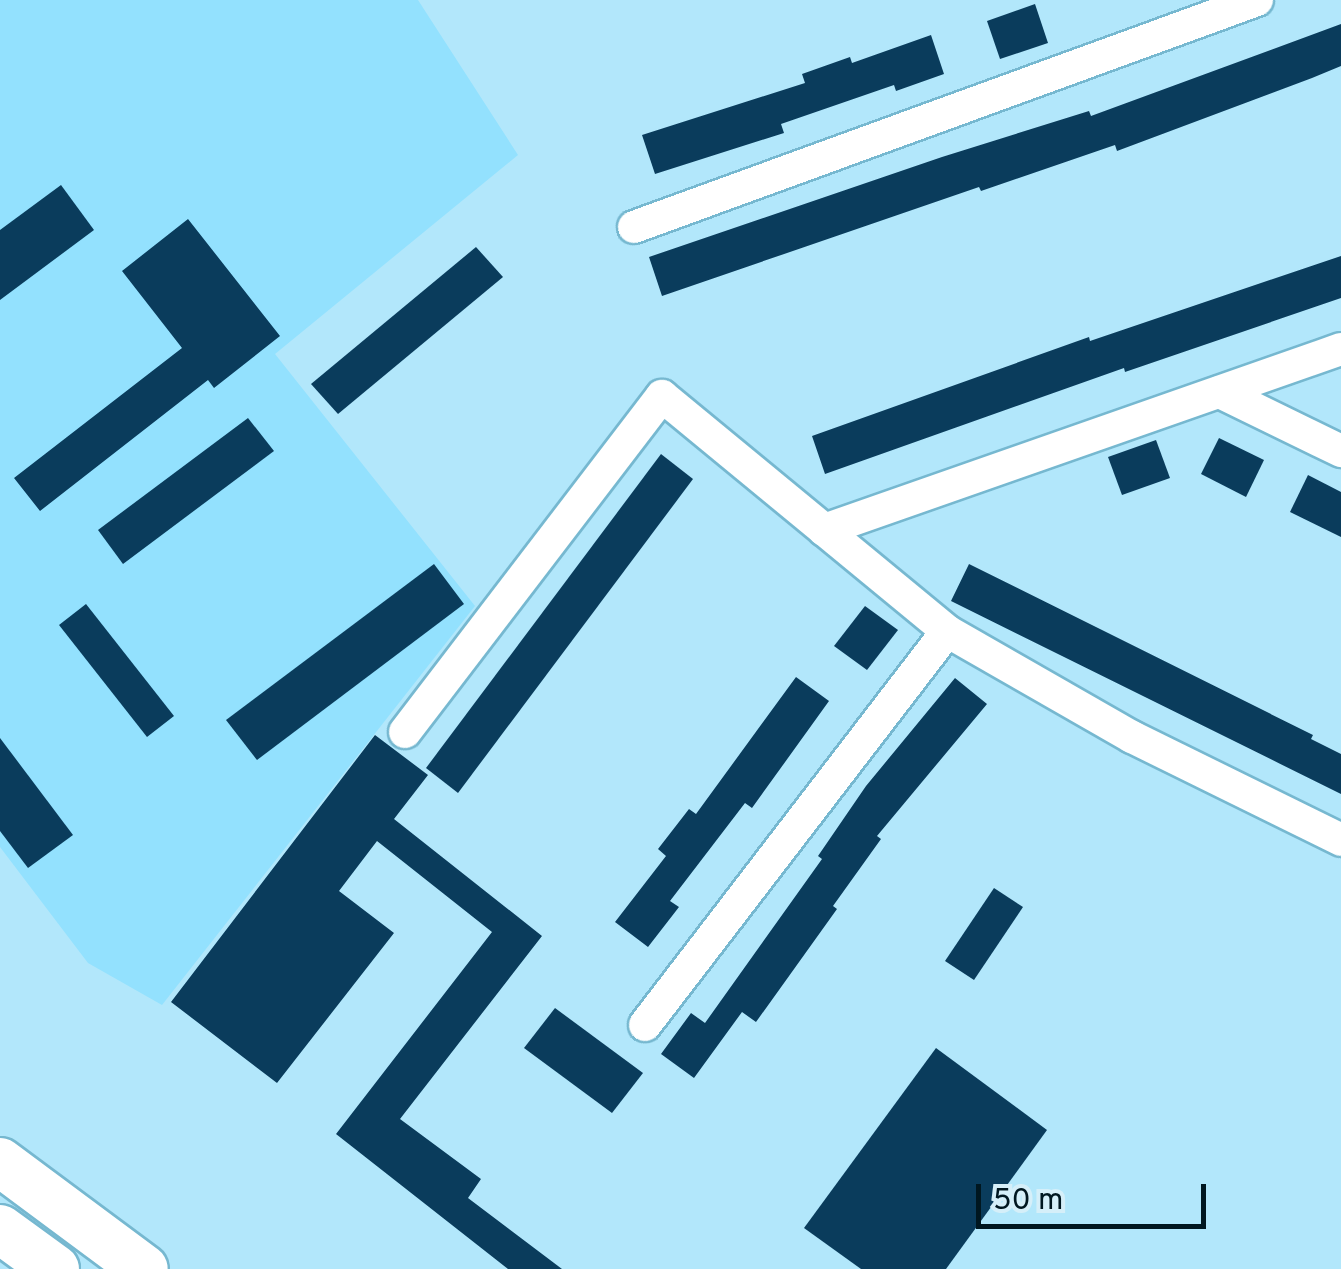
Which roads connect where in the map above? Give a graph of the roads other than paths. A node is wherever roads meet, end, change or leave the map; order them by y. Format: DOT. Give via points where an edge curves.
graph roads {
  1 [pos="1257,0"];
  2 [pos="634,227"];
  3 [pos="1341,348"];
  4 [pos="1220,392"];
  5 [pos="1341,451"];
  6 [pos="824,530"];
  7 [pos="947,631"];
  8 [pos="405,732"];
  9 [pos="1341,840"];
  10 [pos="644,1025"];
  11 [pos="0,1162"];
  12 [pos="0,1228"];
  13 [pos="55,1269"];
  14 [pos="144,1269"];
  1 -- 2 [label="street"];
  3 -- 4 [label="street"];
  4 -- 5 [label="street"];
  4 -- 6 [label="street"];
  6 -- 7 [label="street"];
  6 -- 8 [label="street" via="662,396"];
  7 -- 9 [label="street" via="1132,737"];
  7 -- 10 [label="street"];
  11 -- 14 [label="main road"];
  12 -- 13 [label="main road"];
}
